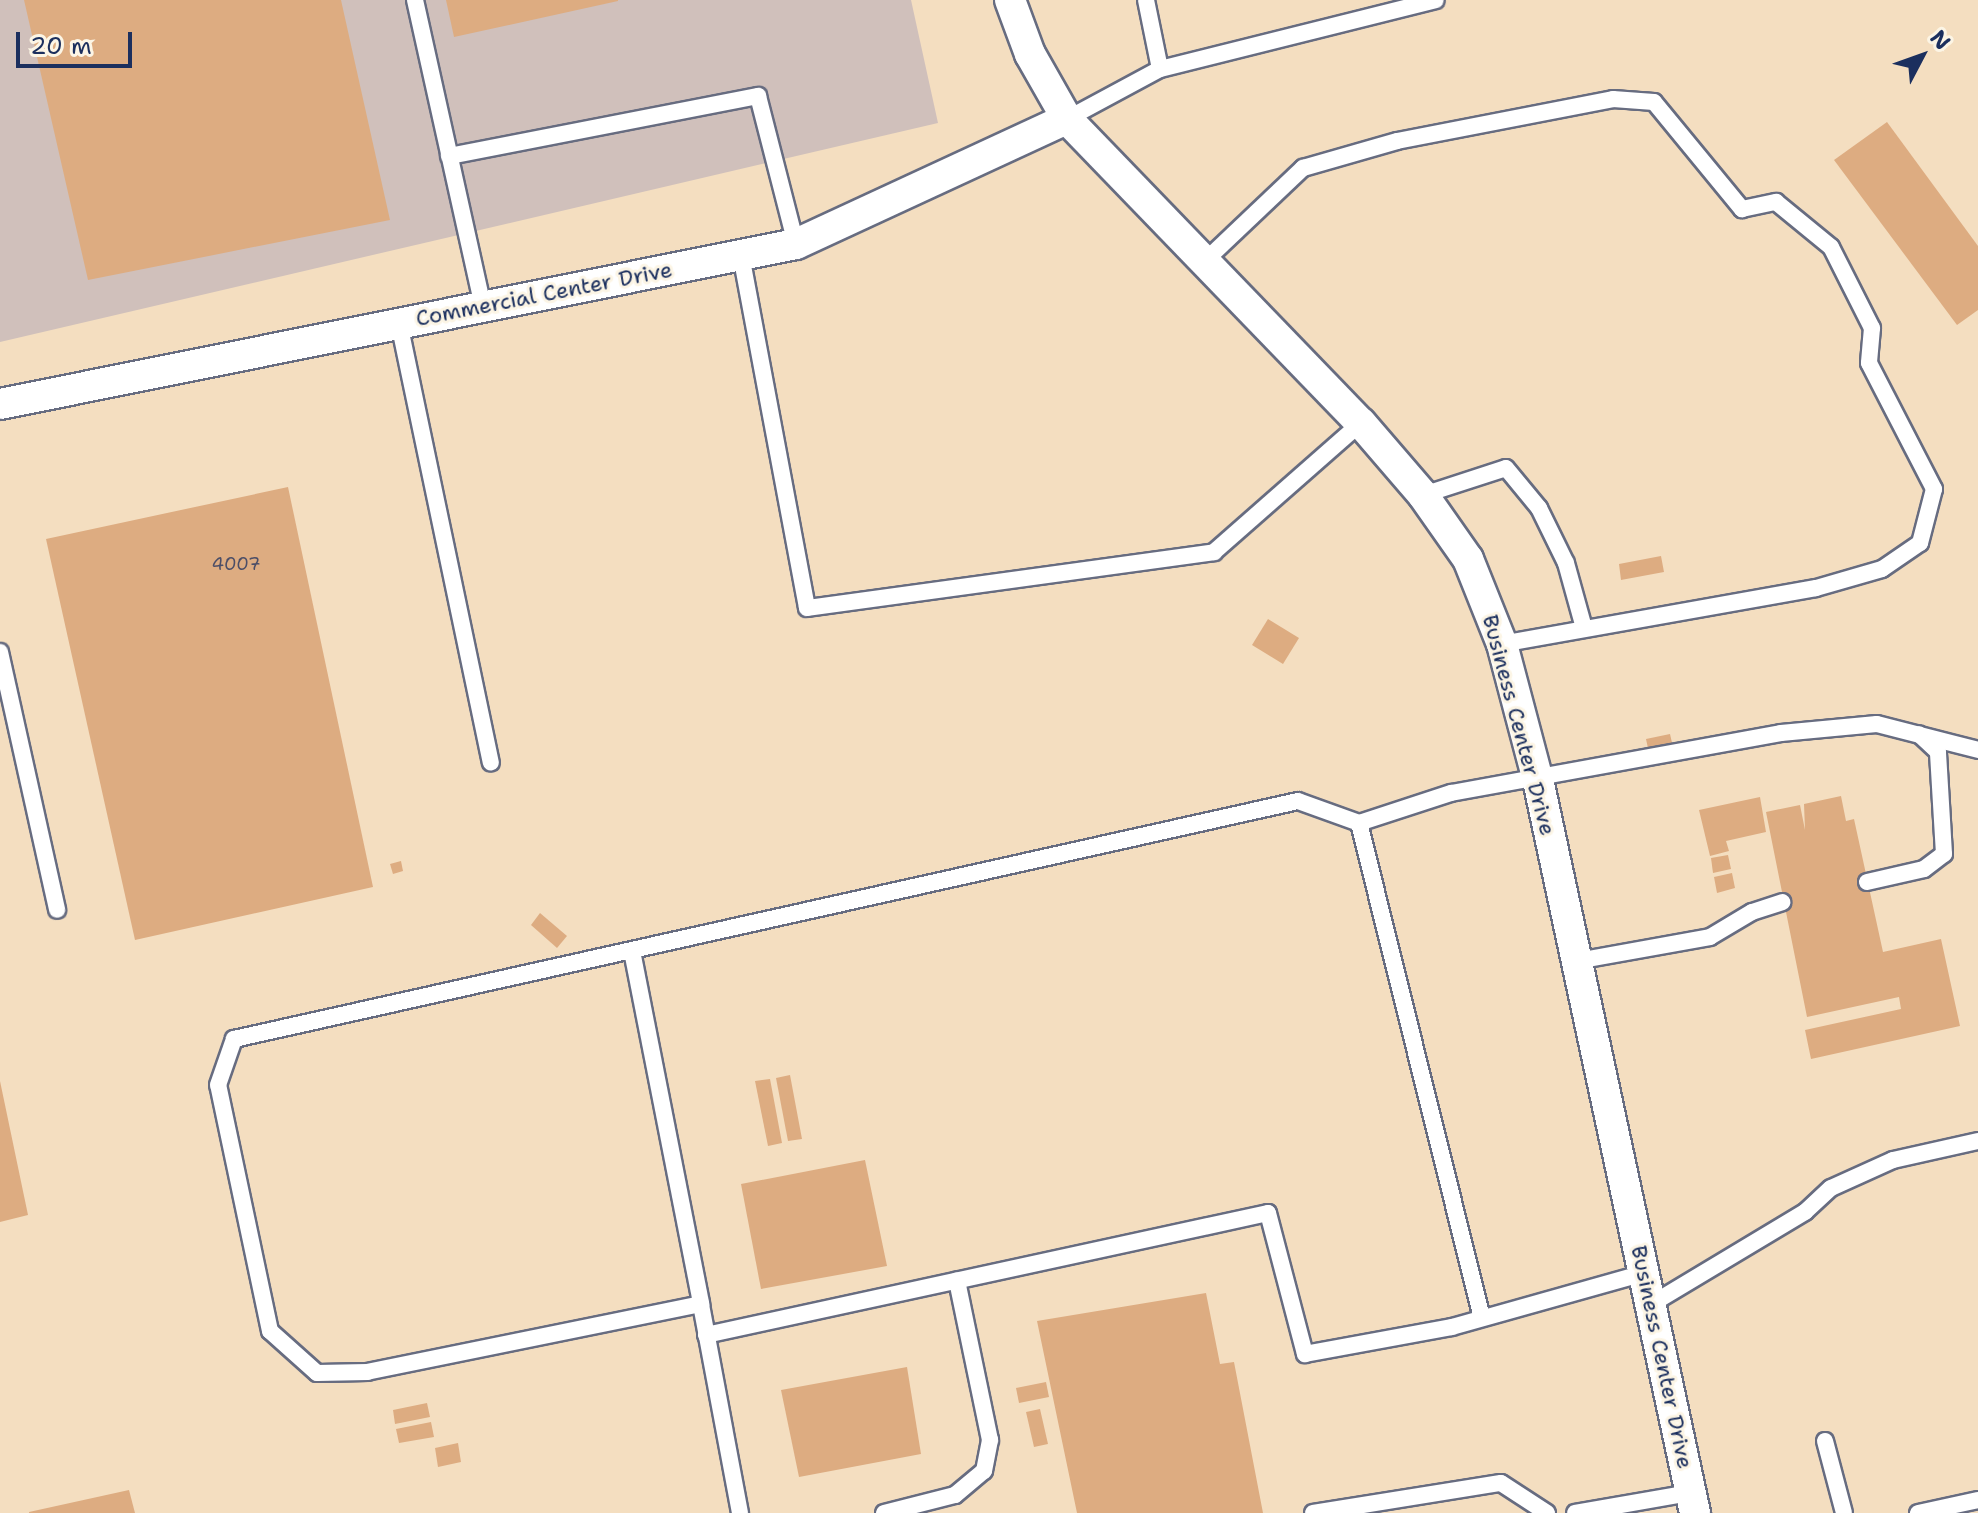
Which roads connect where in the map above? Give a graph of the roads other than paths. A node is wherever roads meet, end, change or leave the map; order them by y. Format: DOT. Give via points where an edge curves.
graph roads {
  1 [pos="415,0"];
  2 [pos="1010,0"];
  3 [pos="1146,0"];
  4 [pos="1436,0"];
  5 [pos="1160,69"];
  6 [pos="1067,119"];
  7 [pos="449,156"];
  8 [pos="796,244"];
  9 [pos="741,255"];
  10 [pos="1206,260"];
  11 [pos="483,306"];
  12 [pos="399,323"];
  13 [pos="0,404"];
  14 [pos="1361,423"];
  15 [pos="1423,495"];
  16 [pos="1584,628"];
  17 [pos="1502,644"];
  18 [pos="0,652"];
  19 [pos="1918,733"];
  20 [pos="1978,750"];
  21 [pos="491,762"];
  22 [pos="1538,780"];
  23 [pos="1359,823"];
  24 [pos="1867,882"];
  25 [pos="1782,902"];
  26 [pos="57,910"];
  27 [pos="632,951"];
  28 [pos="1577,961"];
  29 [pos="1978,1141"];
  30 [pos="1644,1273"];
  31 [pos="957,1280"];
  32 [pos="701,1304"];
  33 [pos="1650,1305"];
  34 [pos="1482,1318"];
  35 [pos="706,1335"];
  36 [pos="1825,1441"];
  37 [pos="1978,1500"];
  38 [pos="1692,1503"];
  39 [pos="740,1513"];
  40 [pos="884,1513"];
  41 [pos="1313,1513"];
  42 [pos="1547,1513"];
  43 [pos="1575,1513"];
  44 [pos="1844,1513"];
  45 [pos="1918,1513"];
  1 -- 7 [label="lane"];
  2 -- 6 [label="street, Business Center Drive" via="1030,54"];
  3 -- 5 [label="lane"];
  4 -- 5 [label="lane"];
  5 -- 6 [label="lane"];
  6 -- 8 [label="street, Commercial Center Drive"];
  6 -- 10 [label="street, Business Center Drive"];
  7 -- 8 [label="lane" via="758,96"];
  7 -- 11 [label="lane"];
  8 -- 9 [label="street, Commercial Center Drive"];
  9 -- 11 [label="street, Commercial Center Drive"];
  9 -- 14 [label="lane" via="807,608 1214,552"];
  10 -- 14 [label="street, Business Center Drive"];
  10 -- 16 [label="lane" via="1303,168 1397,141 1613,99 1654,102 1742,209 1776,202 1831,247 1872,328 1869,363 1934,489 1920,543 1882,569 1816,588"];
  11 -- 12 [label="street, Commercial Center Drive"];
  12 -- 13 [label="street, Commercial Center Drive"];
  12 -- 21 [label="lane"];
  14 -- 15 [label="street, Business Center Drive"];
  15 -- 16 [label="lane" via="1506,468 1539,508 1566,563"];
  15 -- 17 [label="street, Business Center Drive" via="1468,559"];
  16 -- 17 [label="lane"];
  17 -- 22 [label="street, Business Center Drive"];
  18 -- 26 [label="lane"];
  19 -- 20 [label="lane"];
  19 -- 22 [label="lane" via="1877,724 1781,733"];
  19 -- 24 [label="lane" via="1938,752 1944,854 1924,869"];
  22 -- 23 [label="lane" via="1451,793"];
  22 -- 28 [label="street, Business Center Drive"];
  23 -- 27 [label="lane" via="1298,801"];
  23 -- 34 [label="lane"];
  25 -- 28 [label="lane" via="1752,912 1710,937"];
  27 -- 32 [label="lane"];
  27 -- 32 [label="lane" via="234,1039 218,1085 270,1331 317,1373 368,1372"];
  28 -- 30 [label="street, Business Center Drive"];
  29 -- 33 [label="lane" via="1893,1160 1831,1188 1805,1212"];
  30 -- 33 [label="street, Business Center Drive"];
  30 -- 34 [label="lane"];
  31 -- 34 [label="lane" via="1268,1213 1305,1354"];
  31 -- 35 [label="lane"];
  31 -- 40 [label="lane" via="990,1440 984,1471 955,1495"];
  32 -- 35 [label="lane"];
  33 -- 38 [label="street, Business Center Drive"];
  35 -- 39 [label="lane"];
  36 -- 44 [label="lane"];
  37 -- 45 [label="lane"];
  38 -- 43 [label="lane"];
  41 -- 42 [label="lane" via="1501,1483"];
}
